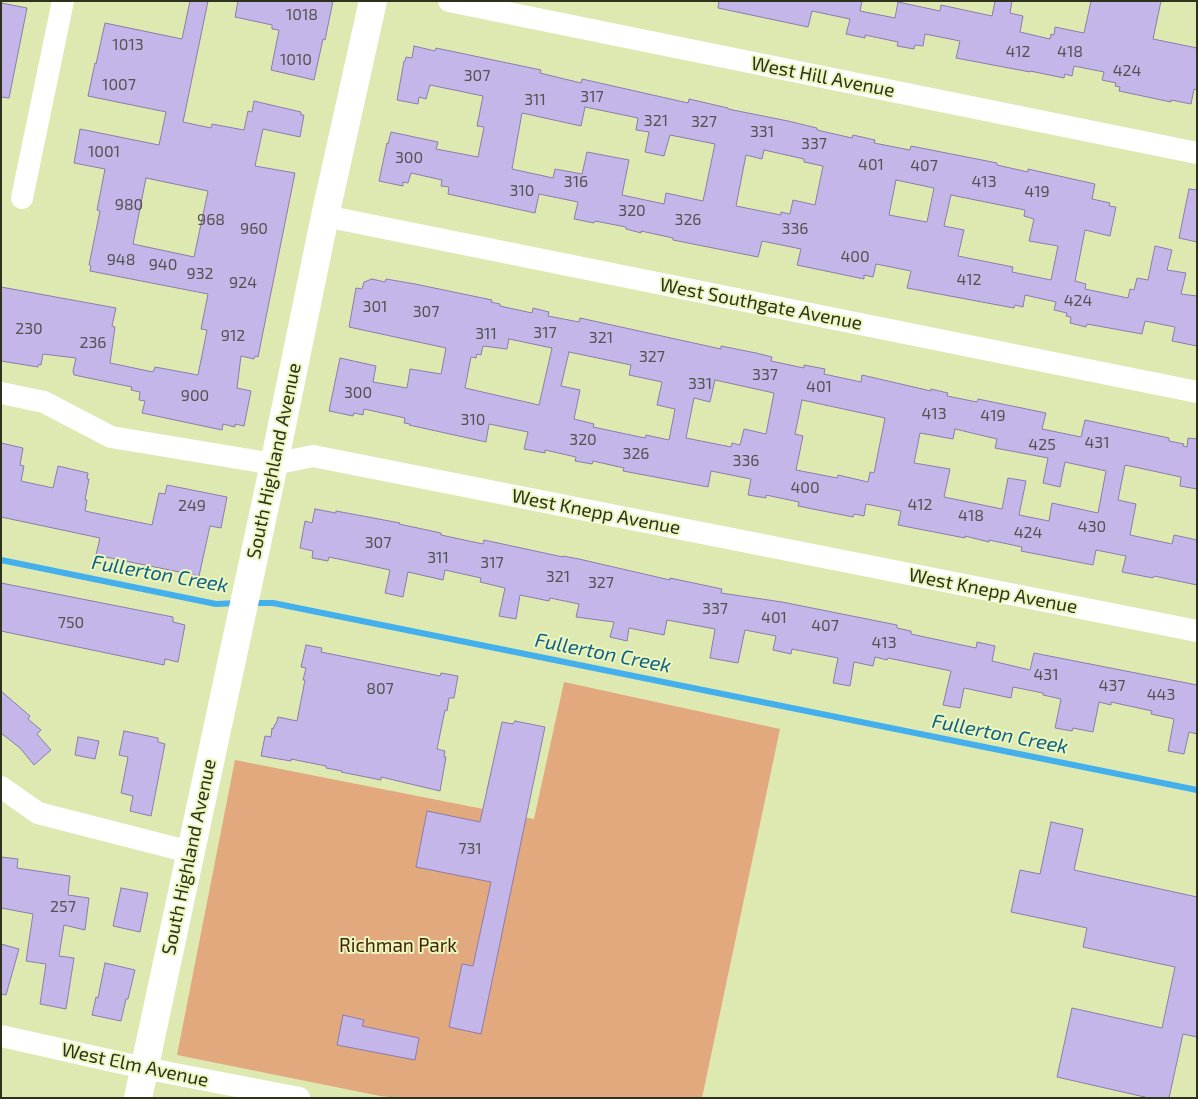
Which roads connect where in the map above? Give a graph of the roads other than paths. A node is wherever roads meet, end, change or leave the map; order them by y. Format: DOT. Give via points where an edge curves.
graph roads {
  1 [pos="63,1"];
  2 [pos="373,1"];
  3 [pos="449,1"];
  4 [pos="1197,153"];
  5 [pos="22,198"];
  6 [pos="325,216"];
  7 [pos="1197,392"];
  8 [pos="1,394"];
  9 [pos="274,464"];
  10 [pos="1197,631"];
  11 [pos="1,787"];
  12 [pos="190,852"];
  13 [pos="1,1036"];
  14 [pos="144,1068"];
  15 [pos="138,1098"];
  16 [pos="299,1098"];
  1 -- 5 [label="street"];
  2 -- 6 [label="street, South Highland Avenue"];
  3 -- 4 [label="street, West Hill Avenue"];
  6 -- 7 [label="street, West Southgate Avenue"];
  6 -- 9 [label="street, South Highland Avenue"];
  8 -- 9 [label="street, West Knepp Avenue" via="44,402 111,437"];
  9 -- 10 [label="street, West Knepp Avenue" via="313,456"];
  9 -- 12 [label="street, South Highland Avenue"];
  11 -- 12 [label="street" via="38,814"];
  12 -- 14 [label="street, South Highland Avenue"];
  13 -- 14 [label="street, West Elm Avenue"];
  14 -- 15 [label="street, South Highland Avenue"];
  14 -- 16 [label="street, West Elm Avenue"];
}
